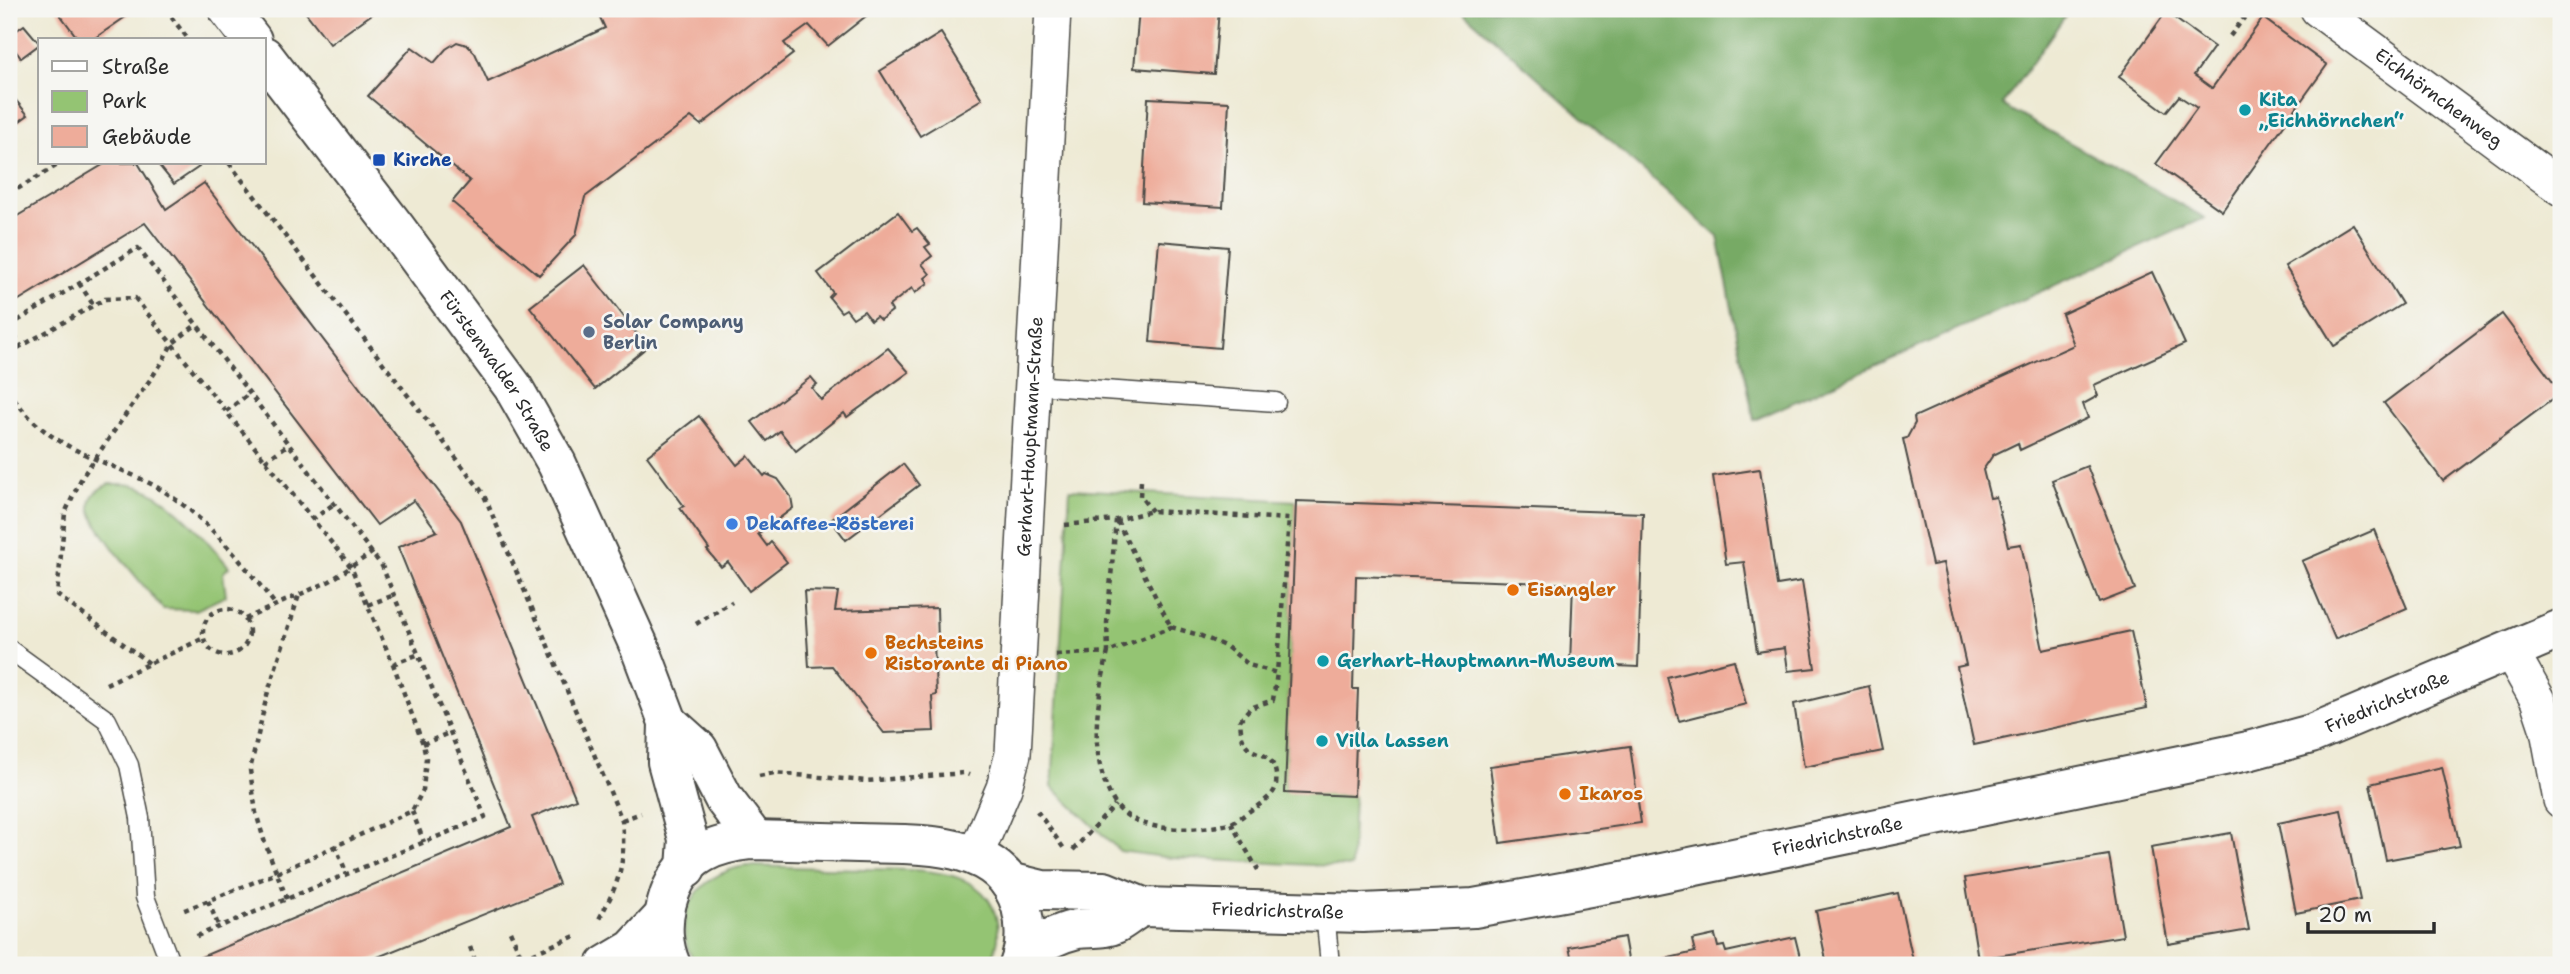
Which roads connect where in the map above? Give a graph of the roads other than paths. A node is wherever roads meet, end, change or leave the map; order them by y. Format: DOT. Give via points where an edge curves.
graph roads {
  1 [pos="229,9"];
  2 [pos="1052,9"];
  3 [pos="2318,9"];
  4 [pos="251,38"];
  5 [pos="266,59"];
  6 [pos="2561,188"];
  7 [pos="1032,385"];
  8 [pos="1276,402"];
  9 [pos="2561,629"];
  10 [pos="9,649"];
  11 [pos="2510,650"];
  12 [pos="668,722"];
  13 [pos="2561,800"];
  14 [pos="755,840"];
  15 [pos="975,856"];
  16 [pos="686,869"];
  17 [pos="1009,883"];
  18 [pos="1143,907"];
  19 [pos="1325,912"];
  20 [pos="664,916"];
  21 [pos="168,957"];
  22 [pos="1020,960"];
  23 [pos="606,965"];
  24 [pos="671,965"];
  25 [pos="1329,965"];
  1 -- 4 [label="main road"];
  2 -- 7 [label="street, Gerhart-Hauptmann-Straße"];
  3 -- 6 [label="street, Eichhörnchenweg"];
  5 -- 12 [label="main road, Fürstenwalder Straße" via="513,387 558,464 589,530"];
  7 -- 8 [label="lane"];
  7 -- 15 [label="street, Gerhart-Hauptmann-Straße" via="1013,754"];
  9 -- 11 [label="main road, Friedrichstraße"];
  10 -- 21 [label="lane" via="107,720 129,765 140,818 145,897"];
  11 -- 13 [label="street" via="2538,700"];
  11 -- 19 [label="main road, Friedrichstraße" via="2311,734 2222,757 1526,900 1451,911"];
  12 -- 14 [label="main road, Fürstenwalder Straße" via="698,749 740,823"];
  12 -- 16 [label="main road, Fürstenwalder Straße" via="667,762 688,839"];
  14 -- 15 [label="main road" via="937,845"];
  14 -- 16 [label="main road" via="716,847 700,854"];
  15 -- 17 [label="main road"];
  16 -- 20 [label="main road"];
  17 -- 18 [label="main road, Friedrichstraße" via="1042,890 1104,891"];
  17 -- 22 [label="main road" via="1023,916"];
  18 -- 19 [label="main road, Friedrichstraße"];
  18 -- 22 [label="main road" via="1115,924 1050,937"];
  19 -- 25 [label="lane"];
  20 -- 23 [label="main road" via="633,949"];
  20 -- 24 [label="main road" via="663,938"];
}
